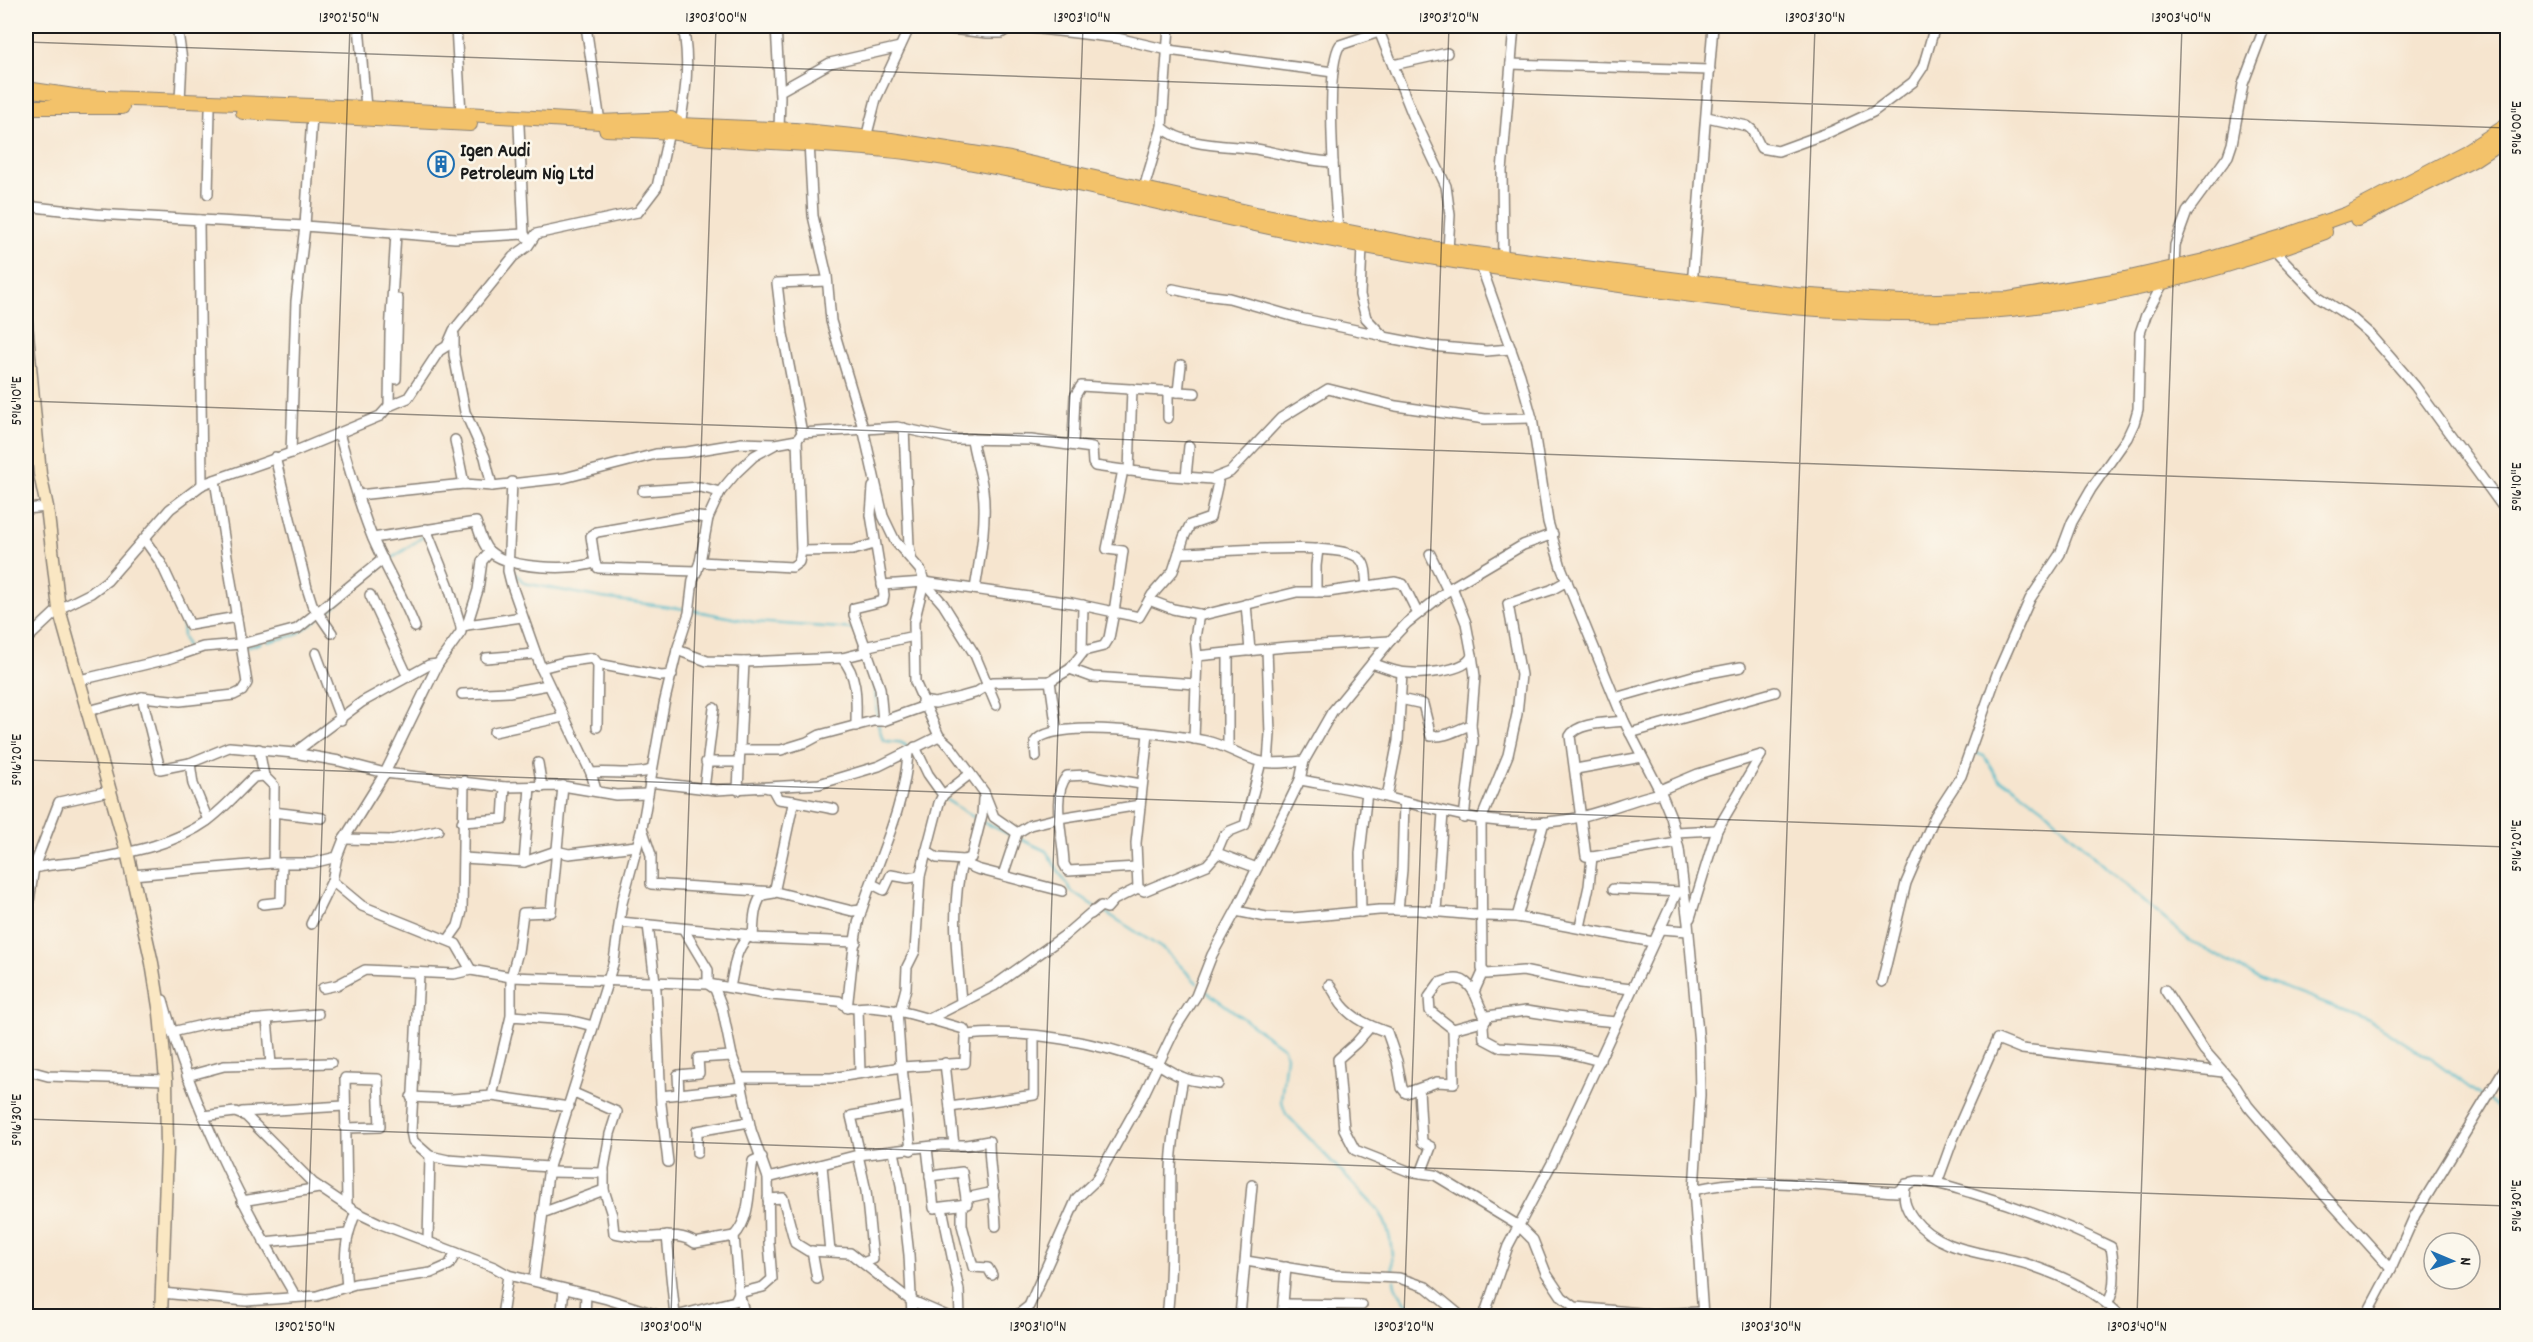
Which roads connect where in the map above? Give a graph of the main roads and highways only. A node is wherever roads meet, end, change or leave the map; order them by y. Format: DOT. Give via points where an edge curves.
graph roads {
  1 [pos="26,89"];
  2 [pos="26,107"];
  3 [pos="673,125"];
  4 [pos="2508,125"];
  5 [pos="2508,137"];
  6 [pos="1692,288"];
  1 -- 3 [label="main road" via="81,97"];
  2 -- 3 [label="main road" via="210,110 519,126"];
  3 -- 6 [label="main road" via="779,129 1010,159 1338,231"];
  3 -- 6 [label="main road" via="708,138 809,142 920,154 1006,169 1362,246 1481,266"];
  4 -- 6 [label="main road" via="2466,152 2347,214 2174,269 2043,294 1966,302 1836,299"];
  5 -- 6 [label="main road" via="2473,160 2348,223 2163,283 2090,299 2006,310 1837,310 1742,303"];
}
